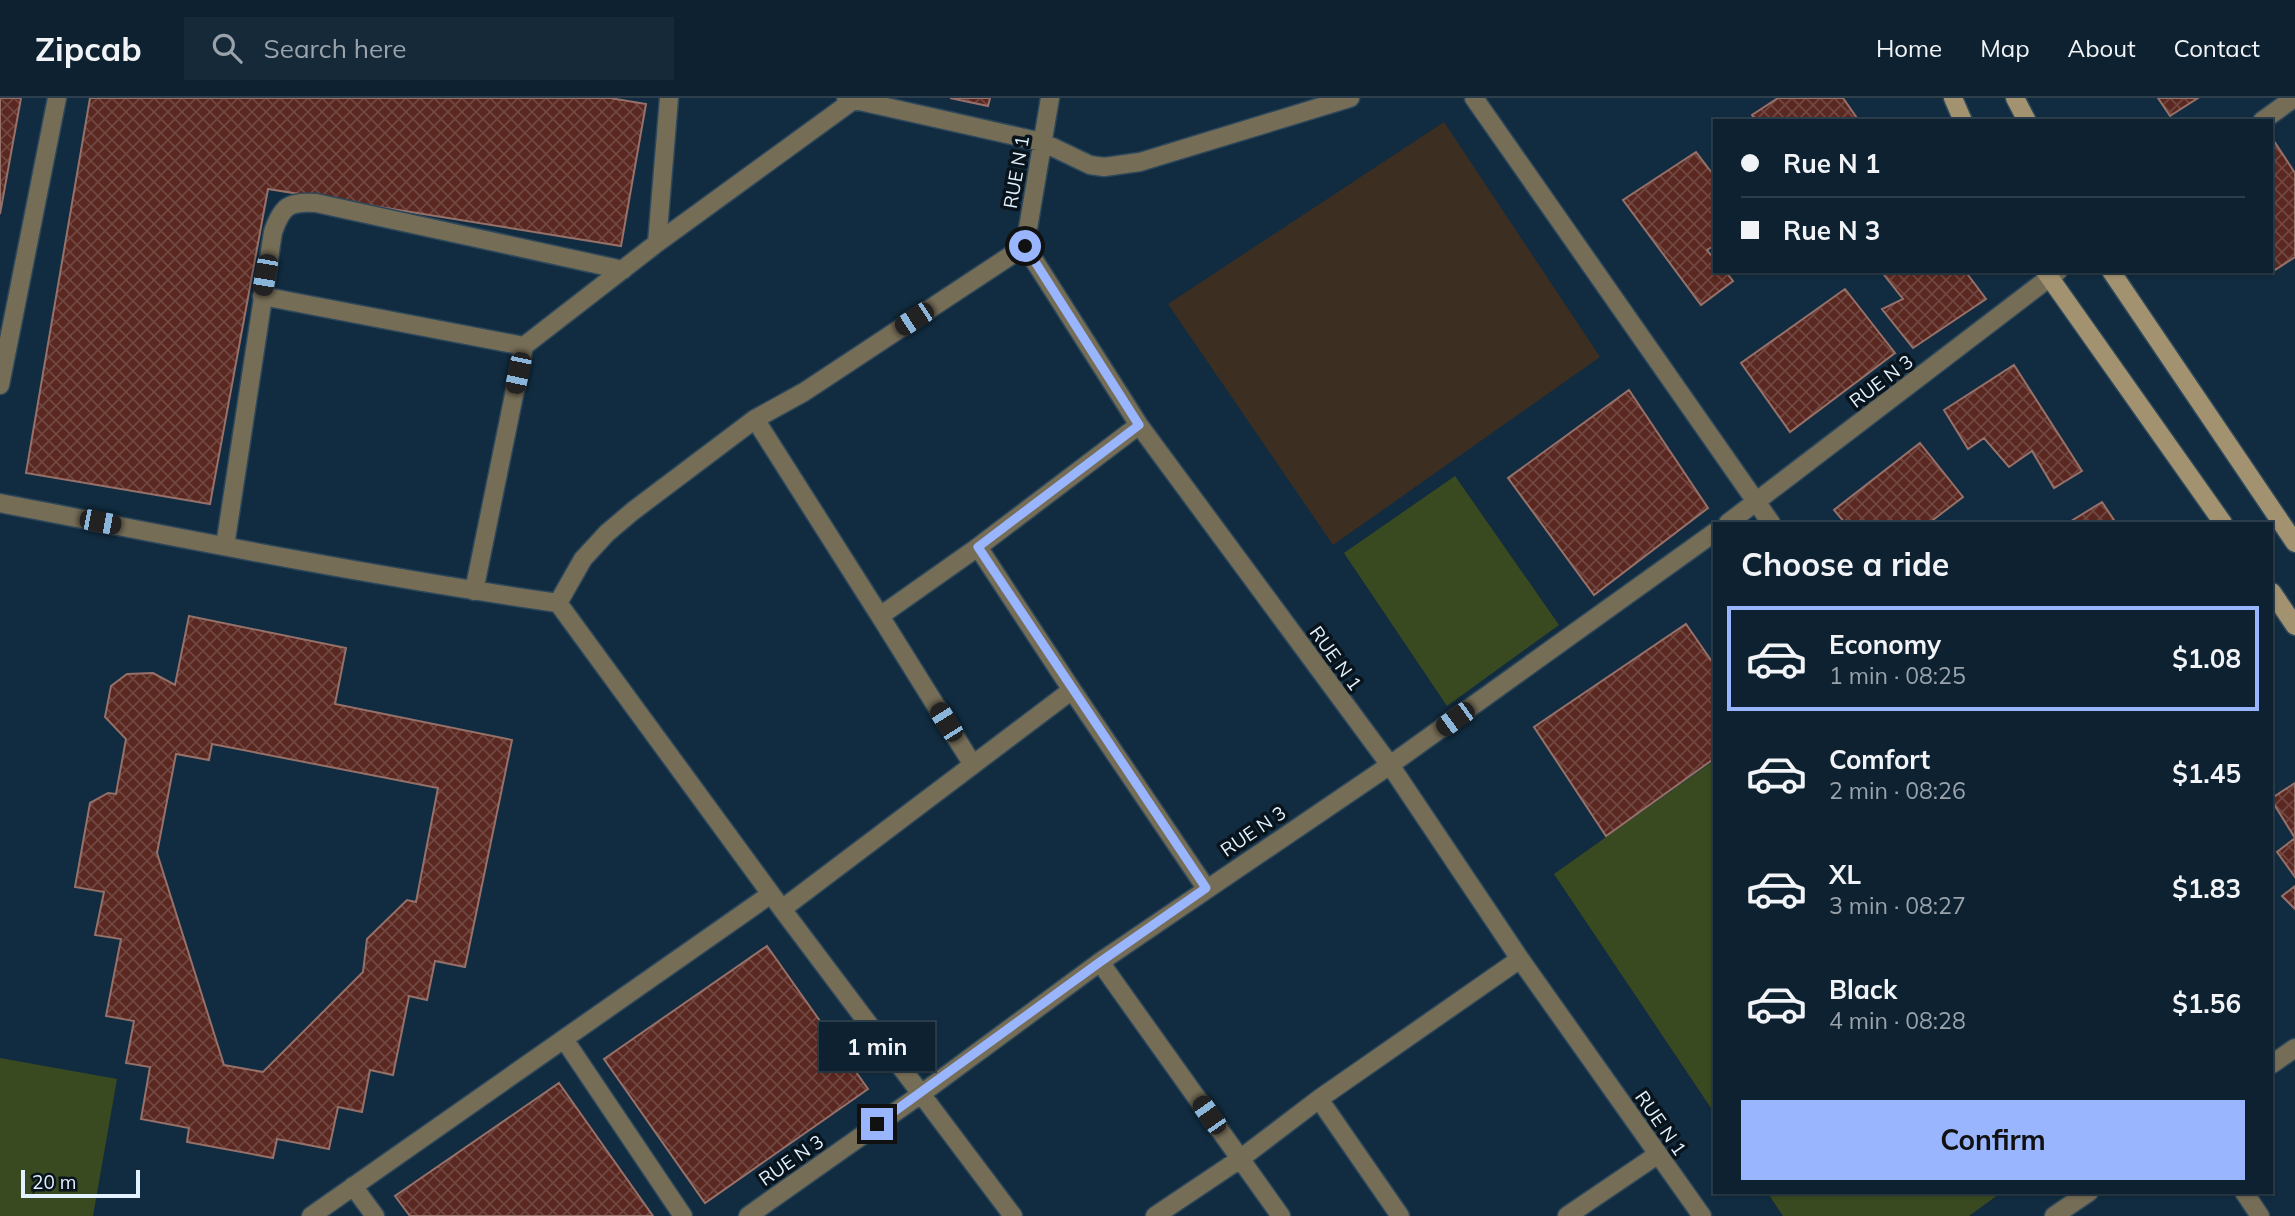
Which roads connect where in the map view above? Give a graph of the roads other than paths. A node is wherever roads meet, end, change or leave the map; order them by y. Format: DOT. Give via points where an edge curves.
graph roads {
  1 [pos="57,98"];
  2 [pos="668,98"];
  3 [pos="1050,98"];
  4 [pos="1350,98"];
  5 [pos="1475,98"];
  6 [pos="1953,98"];
  7 [pos="2015,98"];
  8 [pos="2294,98"];
  9 [pos="850,99"];
  10 [pos="1962,119"];
  11 [pos="2026,119"];
  12 [pos="2265,119"];
  13 [pos="1042,142"];
  14 [pos="657,243"];
  15 [pos="1025,246"];
  16 [pos="622,270"];
  17 [pos="2112,273"];
  18 [pos="2051,274"];
  19 [pos="262,296"];
  20 [pos="524,346"];
  21 [pos="0,385"];
  22 [pos="755,419"];
  23 [pos="1139,425"];
  24 [pos="0,503"];
  25 [pos="1756,503"];
  26 [pos="1729,522"];
  27 [pos="1770,522"];
  28 [pos="2222,522"];
  29 [pos="1713,533"];
  30 [pos="2295,543"];
  31 [pos="225,546"];
  32 [pos="978,547"];
  33 [pos="474,591"];
  34 [pos="2273,593"];
  35 [pos="558,603"];
  36 [pos="880,615"];
  37 [pos="2295,626"];
  38 [pos="1072,690"];
  39 [pos="973,765"];
  40 [pos="1390,765"];
  41 [pos="1206,888"];
  42 [pos="771,894"];
  43 [pos="782,909"];
  44 [pos="1520,958"];
  45 [pos="1100,962"];
  46 [pos="564,1039"];
  47 [pos="2295,1048"];
  48 [pos="2273,1063"];
  49 [pos="920,1094"];
  50 [pos="1319,1099"];
  51 [pos="1657,1155"];
  52 [pos="1240,1159"];
  53 [pos="353,1186"];
  54 [pos="2086,1194"];
  55 [pos="2245,1194"];
  56 [pos="311,1216"];
  57 [pos="376,1216"];
  58 [pos="682,1216"];
  59 [pos="748,1216"];
  60 [pos="1013,1216"];
  61 [pos="1155,1216"];
  62 [pos="1281,1216"];
  63 [pos="1400,1216"];
  64 [pos="1567,1216"];
  65 [pos="1702,1216"];
  66 [pos="2055,1216"];
  67 [pos="2260,1216"];
  1 -- 21 [label="street"];
  2 -- 14 [label="street"];
  3 -- 13 [label="street, RUE N 1"];
  4 -- 13 [label="street" via="1122,166 1090,165"];
  5 -- 25 [label="street"];
  6 -- 10 [label="main road"];
  7 -- 11 [label="main road"];
  8 -- 12 [label="street"];
  9 -- 13 [label="street"];
  9 -- 14 [label="street"];
  13 -- 15 [label="street, RUE N 1"];
  14 -- 16 [label="street"];
  15 -- 22 [label="street"];
  15 -- 23 [label="street, RUE N 1"];
  16 -- 19 [label="street" via="296,202 277,220"];
  16 -- 20 [label="street"];
  17 -- 30 [label="main road"];
  18 -- 25 [label="street, RUE N 3"];
  18 -- 28 [label="main road"];
  19 -- 20 [label="street"];
  19 -- 31 [label="street"];
  20 -- 33 [label="street"];
  22 -- 35 [label="street" via="607,533 583,559"];
  22 -- 36 [label="street"];
  23 -- 32 [label="street"];
  23 -- 40 [label="street, RUE N 1"];
  24 -- 31 [label="street"];
  25 -- 26 [label="street, RUE N 3"];
  25 -- 27 [label="street"];
  29 -- 40 [label="street, RUE N 3"];
  31 -- 33 [label="street"];
  32 -- 36 [label="street"];
  32 -- 38 [label="street"];
  33 -- 35 [label="street"];
  34 -- 37 [label="main road"];
  35 -- 42 [label="street"];
  36 -- 39 [label="street"];
  38 -- 39 [label="street"];
  38 -- 41 [label="street"];
  39 -- 43 [label="street"];
  40 -- 41 [label="street, RUE N 3"];
  40 -- 44 [label="street, RUE N 1"];
  41 -- 45 [label="street, RUE N 3"];
  42 -- 43 [label="street"];
  42 -- 46 [label="street"];
  43 -- 49 [label="street"];
  44 -- 50 [label="street"];
  44 -- 51 [label="street, RUE N 1"];
  45 -- 49 [label="street, RUE N 3"];
  45 -- 52 [label="street"];
  46 -- 53 [label="street"];
  46 -- 58 [label="street"];
  47 -- 48 [label="street"];
  49 -- 59 [label="street, RUE N 3"];
  49 -- 60 [label="street"];
  50 -- 52 [label="street"];
  50 -- 63 [label="street"];
  51 -- 64 [label="street"];
  51 -- 65 [label="street, RUE N 1"];
  52 -- 61 [label="street"];
  52 -- 62 [label="street"];
  53 -- 56 [label="street"];
  53 -- 57 [label="street"];
  54 -- 66 [label="street"];
  55 -- 67 [label="street"];
}
